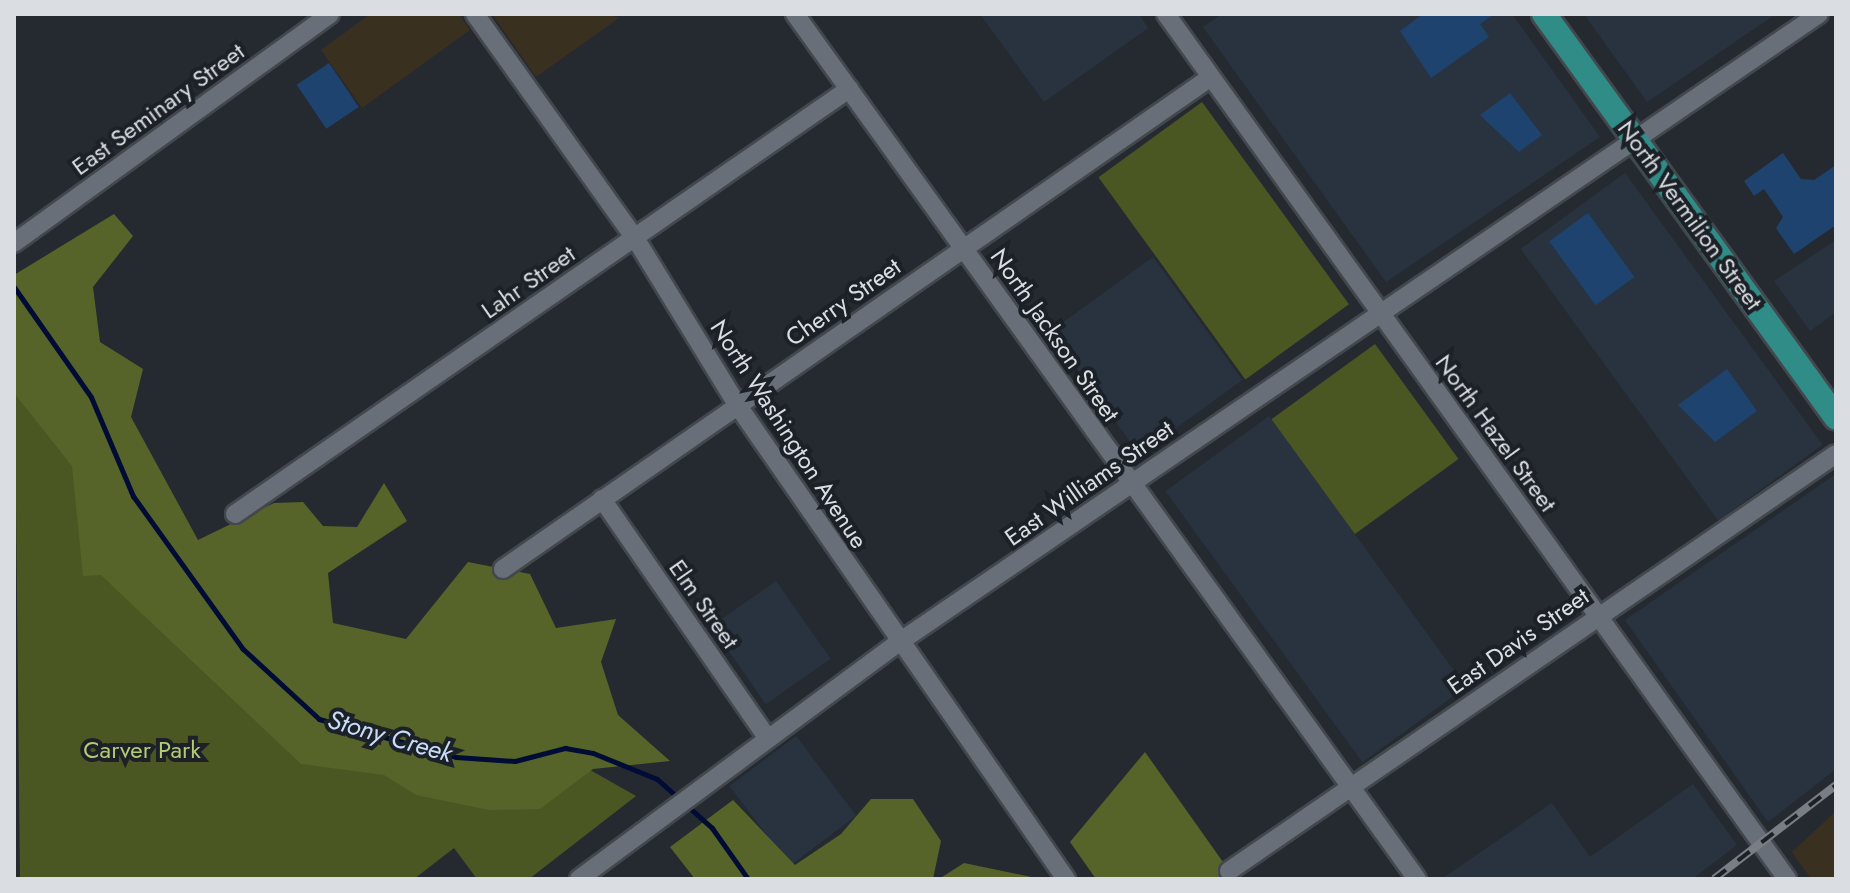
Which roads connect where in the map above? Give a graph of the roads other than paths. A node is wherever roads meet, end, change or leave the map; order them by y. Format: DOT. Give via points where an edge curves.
graph roads {
  1 [pos="330,14"];
  2 [pos="475,14"];
  3 [pos="795,14"];
  4 [pos="1166,14"];
  5 [pos="1544,14"];
  6 [pos="1819,14"];
  7 [pos="1211,77"];
  8 [pos="849,89"];
  9 [pos="1636,140"];
  10 [pos="635,238"];
  11 [pos="14,243"];
  12 [pos="963,247"];
  13 [pos="1379,312"];
  14 [pos="738,406"];
  15 [pos="1836,417"];
  16 [pos="1836,454"];
  17 [pos="1131,483"];
  18 [pos="602,499"];
  19 [pos="235,514"];
  20 [pos="503,569"];
  21 [pos="1597,615"];
  22 [pos="898,643"];
  23 [pos="766,736"];
  24 [pos="1351,787"];
  25 [pos="1229,871"];
  26 [pos="579,879"];
  27 [pos="1066,879"];
  28 [pos="1417,879"];
  29 [pos="1787,879"];
  1 -- 11 [label="street, East Seminary Street"];
  2 -- 10 [label="street, North Washington Avenue"];
  3 -- 8 [label="street, North Jackson Street"];
  4 -- 7 [label="street, North Hazel Street"];
  5 -- 9 [label="main road, North Vermilion Street"];
  6 -- 9 [label="street, East Williams Street"];
  7 -- 12 [label="street, Cherry Street"];
  7 -- 13 [label="street, North Hazel Street"];
  8 -- 10 [label="street, Lahr Street"];
  8 -- 12 [label="street, North Jackson Street"];
  9 -- 13 [label="street, East Williams Street"];
  9 -- 15 [label="main road, North Vermilion Street"];
  10 -- 14 [label="street, North Washington Avenue"];
  10 -- 19 [label="street, Lahr Street"];
  12 -- 14 [label="street, Cherry Street"];
  12 -- 17 [label="street, North Jackson Street"];
  13 -- 17 [label="street, East Williams Street"];
  13 -- 21 [label="street, North Hazel Street"];
  14 -- 18 [label="street, Cherry Street"];
  14 -- 22 [label="street, North Washington Avenue"];
  16 -- 21 [label="street, East Davis Street"];
  17 -- 22 [label="street, East Williams Street"];
  17 -- 24 [label="street, North Jackson Street"];
  18 -- 20 [label="street, Cherry Street"];
  18 -- 23 [label="street, Elm Street"];
  21 -- 24 [label="street, East Davis Street"];
  21 -- 29 [label="street, North Hazel Street"];
  22 -- 23 [label="street, East Williams Street"];
  22 -- 27 [label="street, North Washington Avenue"];
  23 -- 26 [label="street, East Williams Street"];
  24 -- 25 [label="street, East Davis Street"];
  24 -- 28 [label="street, North Jackson Street"];
}
